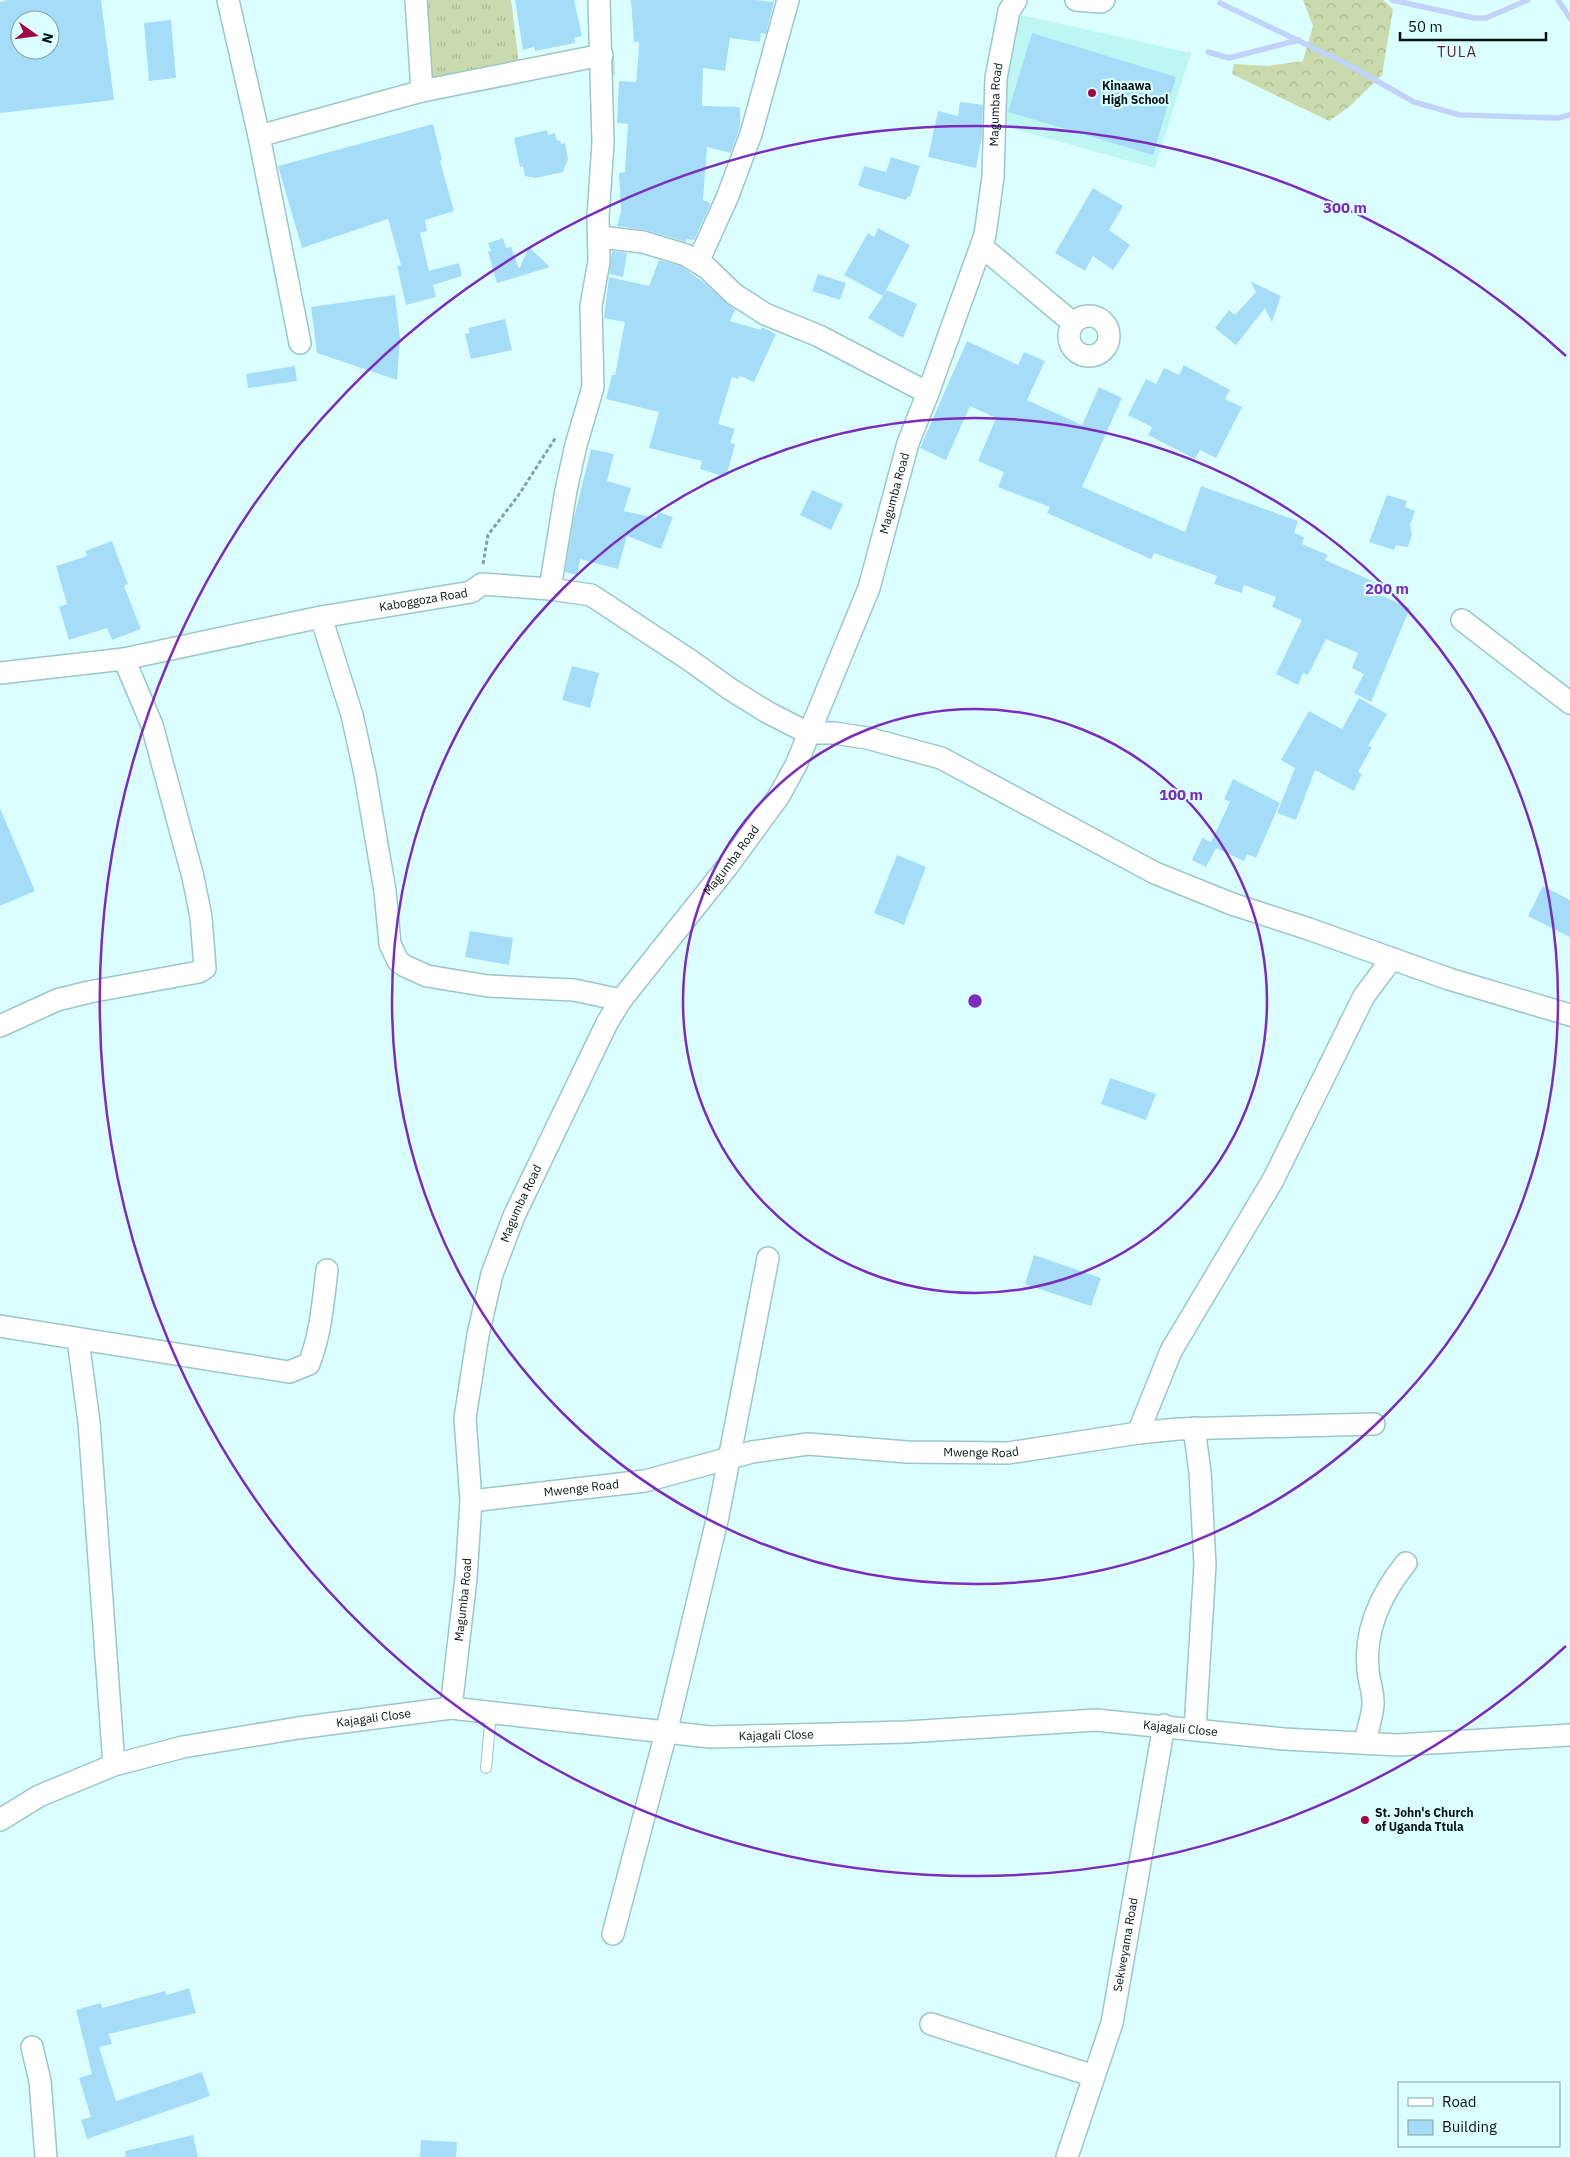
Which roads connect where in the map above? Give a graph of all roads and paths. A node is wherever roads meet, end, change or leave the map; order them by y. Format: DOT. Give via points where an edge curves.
graph roads {
  1 [pos="228,0"];
  2 [pos="416,0"];
  3 [pos="599,0"];
  4 [pos="788,0"];
  5 [pos="1016,0"];
  6 [pos="1076,0"];
  7 [pos="1104,0"];
  8 [pos="602,55"];
  9 [pos="422,91"];
  10 [pos="259,136"];
  11 [pos="600,237"];
  12 [pos="981,246"];
  13 [pos="698,262"];
  14 [pos="1073,322"];
  15 [pos="300,343"];
  16 [pos="928,393"];
  17 [pos="563,430"];
  18 [pos="482,584"];
  19 [pos="550,589"];
  20 [pos="321,617"];
  21 [pos="1462,620"];
  22 [pos="124,659"];
  23 [pos="0,673"];
  24 [pos="1570,703"];
  25 [pos="808,734"];
  26 [pos="1391,960"];
  27 [pos="621,1000"];
  28 [pos="1570,1015"];
  29 [pos="0,1026"];
  30 [pos="768,1258"];
  31 [pos="327,1270"];
  32 [pos="0,1326"];
  33 [pos="78,1340"];
  34 [pos="1374,1424"];
  35 [pos="1194,1428"];
  36 [pos="1138,1433"];
  37 [pos="728,1458"];
  38 [pos="471,1501"];
  39 [pos="1406,1563"];
  40 [pos="451,1708"];
  41 [pos="491,1713"];
  42 [pos="1164,1725"];
  43 [pos="1195,1729"];
  44 [pos="666,1734"];
  45 [pos="1570,1735"];
  46 [pos="1364,1743"];
  47 [pos="114,1766"];
  48 [pos="486,1768"];
  49 [pos="0,1820"];
  50 [pos="613,1934"];
  51 [pos="931,2024"];
  52 [pos="32,2047"];
  53 [pos="1094,2076"];
  54 [pos="46,2157"];
  55 [pos="1067,2157"];
  1 -- 10 [label="street"];
  2 -- 9 [label="street"];
  3 -- 8 [label="street"];
  4 -- 13 [label="street" via="751,134"];
  5 -- 12 [label="street, Magumba Road" via="1009,10 996,78 993,177"];
  6 -- 7 [label="street"];
  8 -- 9 [label="street"];
  8 -- 11 [label="street"];
  9 -- 10 [label="street"];
  10 -- 15 [label="street"];
  11 -- 13 [label="street" via="643,242"];
  11 -- 19 [label="street" via="591,306 594,387 572,463"];
  12 -- 14 [label="street"];
  12 -- 16 [label="street, Magumba Road"];
  13 -- 16 [label="street" via="734,294 764,314 819,336"];
  16 -- 25 [label="street, Magumba Road" via="908,443 869,588"];
  17 -- 18 [label="path" via="488,535"];
  18 -- 19 [label="street, Kaboggoza Road"];
  18 -- 20 [label="street, Kaboggoza Road" via="471,592"];
  19 -- 25 [label="street, Kaboggoza Road" via="591,595 737,694"];
  20 -- 22 [label="street, Kaboggoza Road"];
  20 -- 27 [label="street" via="352,715 385,891 390,944 398,960 427,976 488,986 574,990"];
  21 -- 24 [label="street"];
  22 -- 23 [label="street, Kaboggoza Road"];
  22 -- 29 [label="street" via="152,725 193,877 201,917 205,968 199,972 57,1000"];
  25 -- 26 [label="street" via="834,733 867,738 941,758 1155,873"];
  25 -- 27 [label="street, Magumba Road" via="779,796"];
  26 -- 28 [label="street"];
  26 -- 36 [label="street" via="1364,996 1273,1180 1171,1351"];
  27 -- 38 [label="street, Magumba Road" via="514,1216 492,1274 478,1335 465,1418"];
  30 -- 37 [label="street"];
  31 -- 33 [label="street" via="314,1349 309,1364 299,1370 289,1372"];
  32 -- 33 [label="street"];
  33 -- 47 [label="street" via="89,1422"];
  34 -- 35 [label="street, Mwenge Road"];
  35 -- 36 [label="street, Mwenge Road"];
  35 -- 43 [label="street" via="1205,1565"];
  36 -- 37 [label="street, Mwenge Road" via="1008,1454 907,1452 808,1444"];
  37 -- 38 [label="street, Mwenge Road" via="645,1481"];
  37 -- 44 [label="street" via="718,1516"];
  38 -- 40 [label="street, Magumba Road"];
  39 -- 46 [label="street" via="1375,1614 1368,1642 1373,1705"];
  40 -- 41 [label="street, Kajagali Close"];
  40 -- 47 [label="street, Kajagali Close" via="183,1747"];
  41 -- 44 [label="street, Kajagali Close"];
  41 -- 48 [label="lane"];
  42 -- 43 [label="street, Kajagali Close"];
  42 -- 44 [label="street, Kajagali Close" via="1096,1720 906,1732 710,1737"];
  42 -- 53 [label="street, Sekweyama Road" via="1113,2015"];
  43 -- 46 [label="street, Kajagali Close" via="1284,1739"];
  44 -- 50 [label="street"];
  45 -- 46 [label="street, Kajagali Close" via="1397,1745"];
  47 -- 49 [label="street, Kajagali Close" via="39,1796"];
  51 -- 53 [label="street"];
  52 -- 54 [label="street" via="40,2081"];
  53 -- 55 [label="street, Sekweyama Road"];
}
